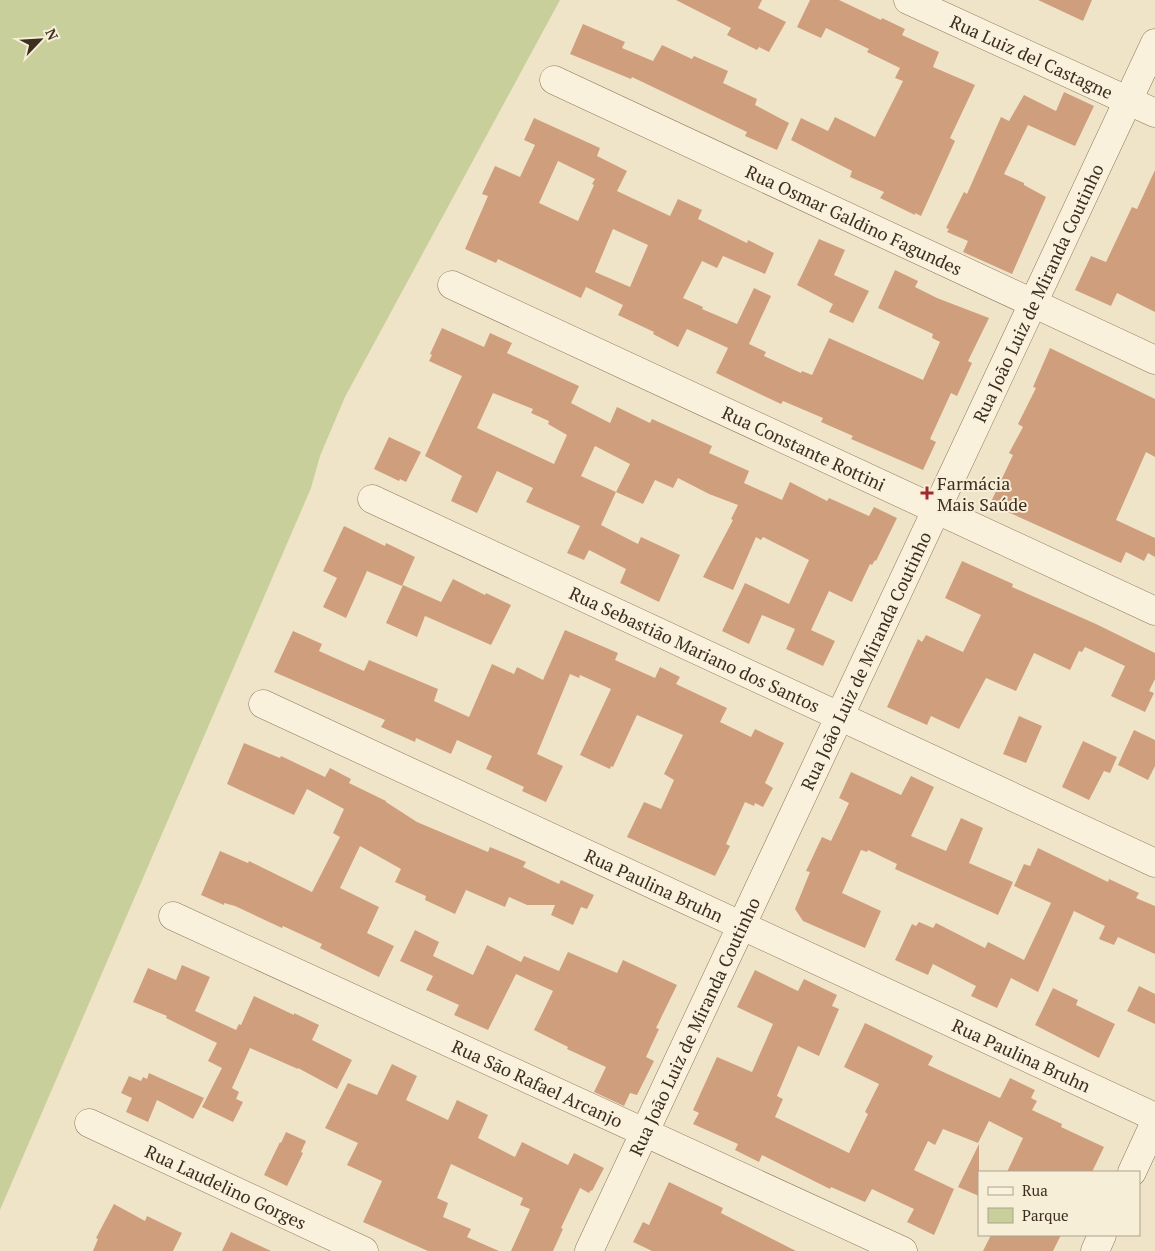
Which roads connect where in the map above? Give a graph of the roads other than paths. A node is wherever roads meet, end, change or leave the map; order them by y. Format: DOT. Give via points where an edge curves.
graph roads {
  1 [pos="926,4"];
  2 [pos="1155,43"];
  3 [pos="554,80"];
  4 [pos="1128,100"];
  5 [pos="1155,113"];
  6 [pos="452,285"];
  7 [pos="1033,303"];
  8 [pos="1155,360"];
  9 [pos="372,499"];
  10 [pos="936,510"];
  11 [pos="1155,611"];
  12 [pos="263,704"];
  13 [pos="839,717"];
  14 [pos="1155,863"];
  15 [pos="173,916"];
  16 [pos="741,926"];
  17 [pos="1155,1117"];
  18 [pos="1155,1122"];
  19 [pos="89,1123"];
  20 [pos="644,1132"];
  21 [pos="1132,1171"];
  22 [pos="1102,1236"];
  23 [pos="364,1251"];
  24 [pos="589,1251"];
  25 [pos="903,1251"];
  26 [pos="1095,1251"];
  1 -- 4 [label="street, Rua Luiz del Castagne"];
  2 -- 4 [label="street, Rua João Luiz de Miranda Coutinho"];
  3 -- 7 [label="street, Rua Osmar Galdino Fagundes"];
  4 -- 5 [label="street, Rua Luiz del Castagne"];
  4 -- 7 [label="street, Rua João Luiz de Miranda Coutinho"];
  6 -- 10 [label="street, Rua Constante Rottini"];
  7 -- 8 [label="street, Rua Osmar Galdino Fagundes"];
  7 -- 10 [label="street, Rua João Luiz de Miranda Coutinho"];
  9 -- 13 [label="street, Rua Sebastião Mariano dos Santos"];
  10 -- 11 [label="street, Rua Constante Rottini"];
  10 -- 13 [label="street, Rua João Luiz de Miranda Coutinho"];
  12 -- 16 [label="street, Rua Paulina Bruhn"];
  13 -- 14 [label="street, Rua Sebastião Mariano dos Santos"];
  13 -- 16 [label="street, Rua João Luiz de Miranda Coutinho"];
  15 -- 20 [label="street, Rua São Rafael Arcanjo"];
  16 -- 17 [label="street, Rua Paulina Bruhn"];
  16 -- 20 [label="street, Rua João Luiz de Miranda Coutinho"];
  18 -- 21 [label="street"];
  19 -- 23 [label="street, Rua Laudelino Gorges"];
  20 -- 24 [label="street, Rua João Luiz de Miranda Coutinho"];
  20 -- 25 [label="street, Rua São Rafael Arcanjo"];
  22 -- 26 [label="street"];
}
